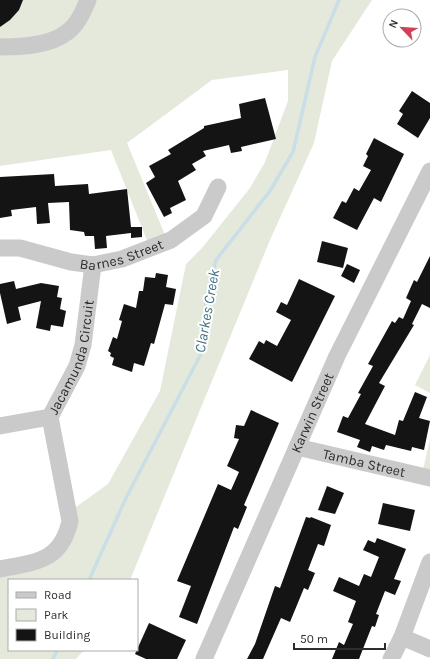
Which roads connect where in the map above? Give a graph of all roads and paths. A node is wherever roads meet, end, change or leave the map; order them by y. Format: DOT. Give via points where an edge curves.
graph roads {
  1 [pos="88,0"];
  2 [pos="0,47"];
  3 [pos="430,171"];
  4 [pos="218,187"];
  5 [pos="0,248"];
  6 [pos="93,265"];
  7 [pos="50,417"];
  8 [pos="0,426"];
  9 [pos="297,447"];
  10 [pos="430,478"];
  11 [pos="430,562"];
  12 [pos="0,569"];
  13 [pos="402,637"];
  14 [pos="430,649"];
  15 [pos="204,659"];
  16 [pos="391,659"];
  1 -- 2 [label="street" via="78,20 60,37 36,44"];
  3 -- 9 [label="street, Karwin Street" via="337,356"];
  4 -- 6 [label="street, Barnes Street" via="204,216 171,240 122,259"];
  5 -- 6 [label="street, Barnes Street" via="20,248 71,262"];
  6 -- 7 [label="street, Jacamunda Circuit" via="83,345 77,366"];
  7 -- 8 [label="street"];
  7 -- 12 [label="street, Jacamunda Circuit" via="70,521 67,533 58,548 44,560"];
  9 -- 10 [label="street, Tamba Street"];
  9 -- 15 [label="street, Karwin Street"];
  11 -- 13 [label="street"];
  13 -- 14 [label="street"];
  13 -- 16 [label="street"];
}
